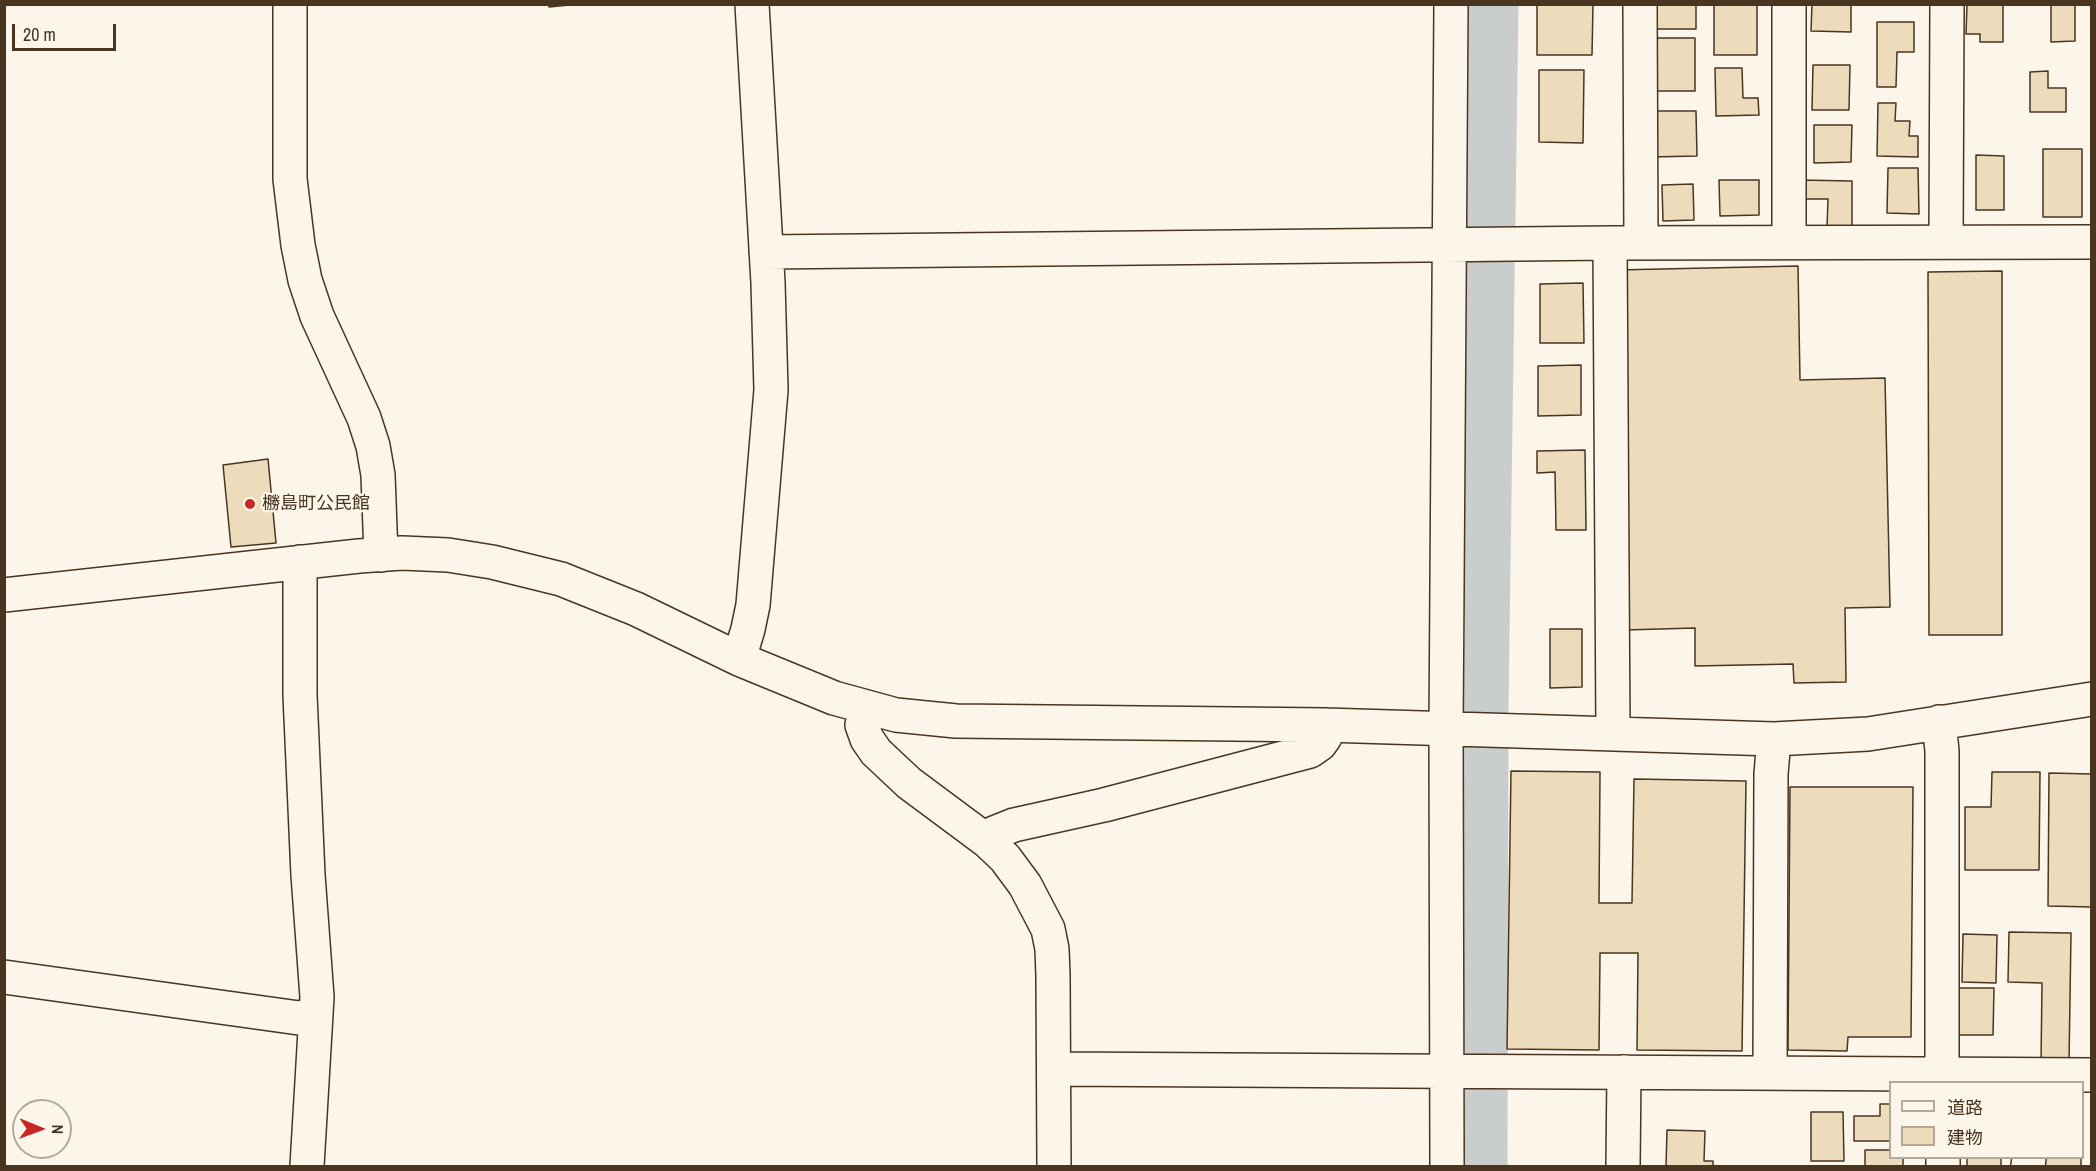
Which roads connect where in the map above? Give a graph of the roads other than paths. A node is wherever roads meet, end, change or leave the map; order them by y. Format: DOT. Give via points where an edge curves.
graph roads {
  1 [pos="290,4"];
  2 [pos="752,4"];
  3 [pos="1451,4"];
  4 [pos="1640,4"];
  5 [pos="1789,4"];
  6 [pos="1947,4"];
  7 [pos="1946,241"];
  8 [pos="1789,242"];
  9 [pos="2091,242"];
  10 [pos="1626,243"];
  11 [pos="1456,245"];
  12 [pos="766,252"];
  13 [pos="381,555"];
  14 [pos="300,562"];
  15 [pos="4,595"];
  16 [pos="739,659"];
  17 [pos="2091,699"];
  18 [pos="867,708"];
  19 [pos="1938,722"];
  20 [pos="1326,725"];
  21 [pos="1451,729"];
  22 [pos="1613,734"];
  23 [pos="1774,739"];
  24 [pos="987,841"];
  25 [pos="4,977"];
  26 [pos="316,1014"];
  27 [pos="1054,1069"];
  28 [pos="1455,1072"];
  29 [pos="1623,1072"];
  30 [pos="1770,1073"];
  31 [pos="2091,1075"];
  32 [pos="2029,1078"];
  33 [pos="1942,1079"];
  34 [pos="307,1167"];
  35 [pos="1054,1167"];
  36 [pos="1447,1167"];
  37 [pos="1623,1167"];
  1 -- 13 [label="street" via="290,178 298,245 317,316 373,446"];
  2 -- 12 [label="street"];
  3 -- 11 [label="street"];
  4 -- 10 [label="street"];
  5 -- 8 [label="street"];
  6 -- 7 [label="street"];
  7 -- 8 [label="street"];
  7 -- 9 [label="street"];
  8 -- 10 [label="street"];
  10 -- 11 [label="street"];
  10 -- 22 [label="street"];
  11 -- 12 [label="street"];
  11 -- 21 [label="street"];
  12 -- 16 [label="street" via="771,390 753,605"];
  13 -- 14 [label="street"];
  13 -- 16 [label="street" via="448,555 561,579 636,609"];
  14 -- 15 [label="street"];
  14 -- 26 [label="street" via="300,695"];
  16 -- 18 [label="street"];
  17 -- 19 [label="street"];
  18 -- 20 [label="street" via="917,718 966,721"];
  18 -- 24 [label="street" via="862,725 876,752 909,783"];
  19 -- 23 [label="street" via="1868,734"];
  19 -- 33 [label="street" via="1942,752"];
  20 -- 21 [label="street"];
  20 -- 24 [label="street" via="1320,744 1310,751 1014,825 994,833"];
  21 -- 22 [label="street"];
  21 -- 28 [label="street"];
  22 -- 23 [label="street"];
  23 -- 30 [label="street"];
  24 -- 27 [label="street" via="1025,885 1048,929"];
  25 -- 26 [label="street" via="299,1018"];
  26 -- 34 [label="street"];
  27 -- 28 [label="street"];
  27 -- 35 [label="street"];
  28 -- 29 [label="street"];
  28 -- 36 [label="street"];
  29 -- 30 [label="street"];
  29 -- 37 [label="street"];
  30 -- 33 [label="street"];
  31 -- 32 [label="street"];
  32 -- 33 [label="street"];
}
